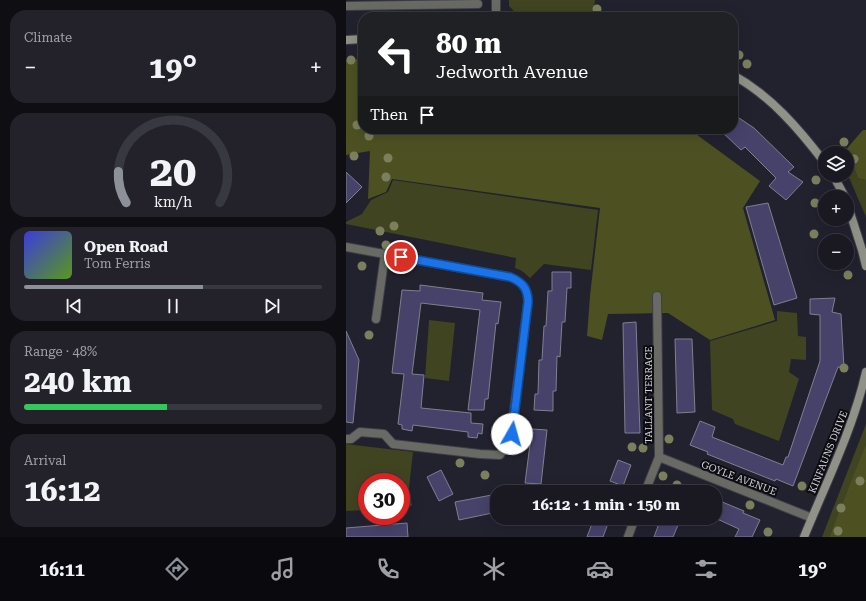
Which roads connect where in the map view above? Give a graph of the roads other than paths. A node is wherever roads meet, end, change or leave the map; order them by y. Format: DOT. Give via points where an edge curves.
graph roads {
  1 [pos="496,0"];
  2 [pos="453,2"];
  3 [pos="478,4"];
  4 [pos="346,6"];
  5 [pos="496,12"];
  6 [pos="358,39"];
  7 [pos="346,40"];
  8 [pos="738,78"];
  9 [pos="818,154"];
  10 [pos="854,225"];
  11 [pos="346,247"];
  12 [pos="385,254"];
  13 [pos="866,266"];
  14 [pos="657,296"];
  15 [pos="376,319"];
  16 [pos="866,372"];
  17 [pos="346,439"];
  18 [pos="659,457"];
  19 [pos="648,485"];
  20 [pos="812,518"];
  21 [pos="632,525"];
  22 [pos="628,537"];
  23 [pos="804,537"];
  1 -- 5 [label="street"];
  2 -- 3 [label="street"];
  2 -- 4 [label="street"];
  6 -- 7 [label="street"];
  8 -- 9 [label="street" via="781,110"];
  10 -- 13 [label="street"];
  11 -- 12 [label="street"];
  12 -- 15 [label="street"];
  12 -- 17 [label="street" via="510,277 526,289 528,302 512,434 500,455 393,444 384,434 360,432 351,439"];
  14 -- 18 [label="street, TALLANT TERRACE"];
  16 -- 20 [label="street, KINFAUNS DRIVE" via="854,414"];
  18 -- 19 [label="street, TALLANT TERRACE"];
  18 -- 20 [label="street, GOYLE AVENUE"];
  20 -- 23 [label="street, KINFAUNS DRIVE"];
  21 -- 22 [label="street"];
}
